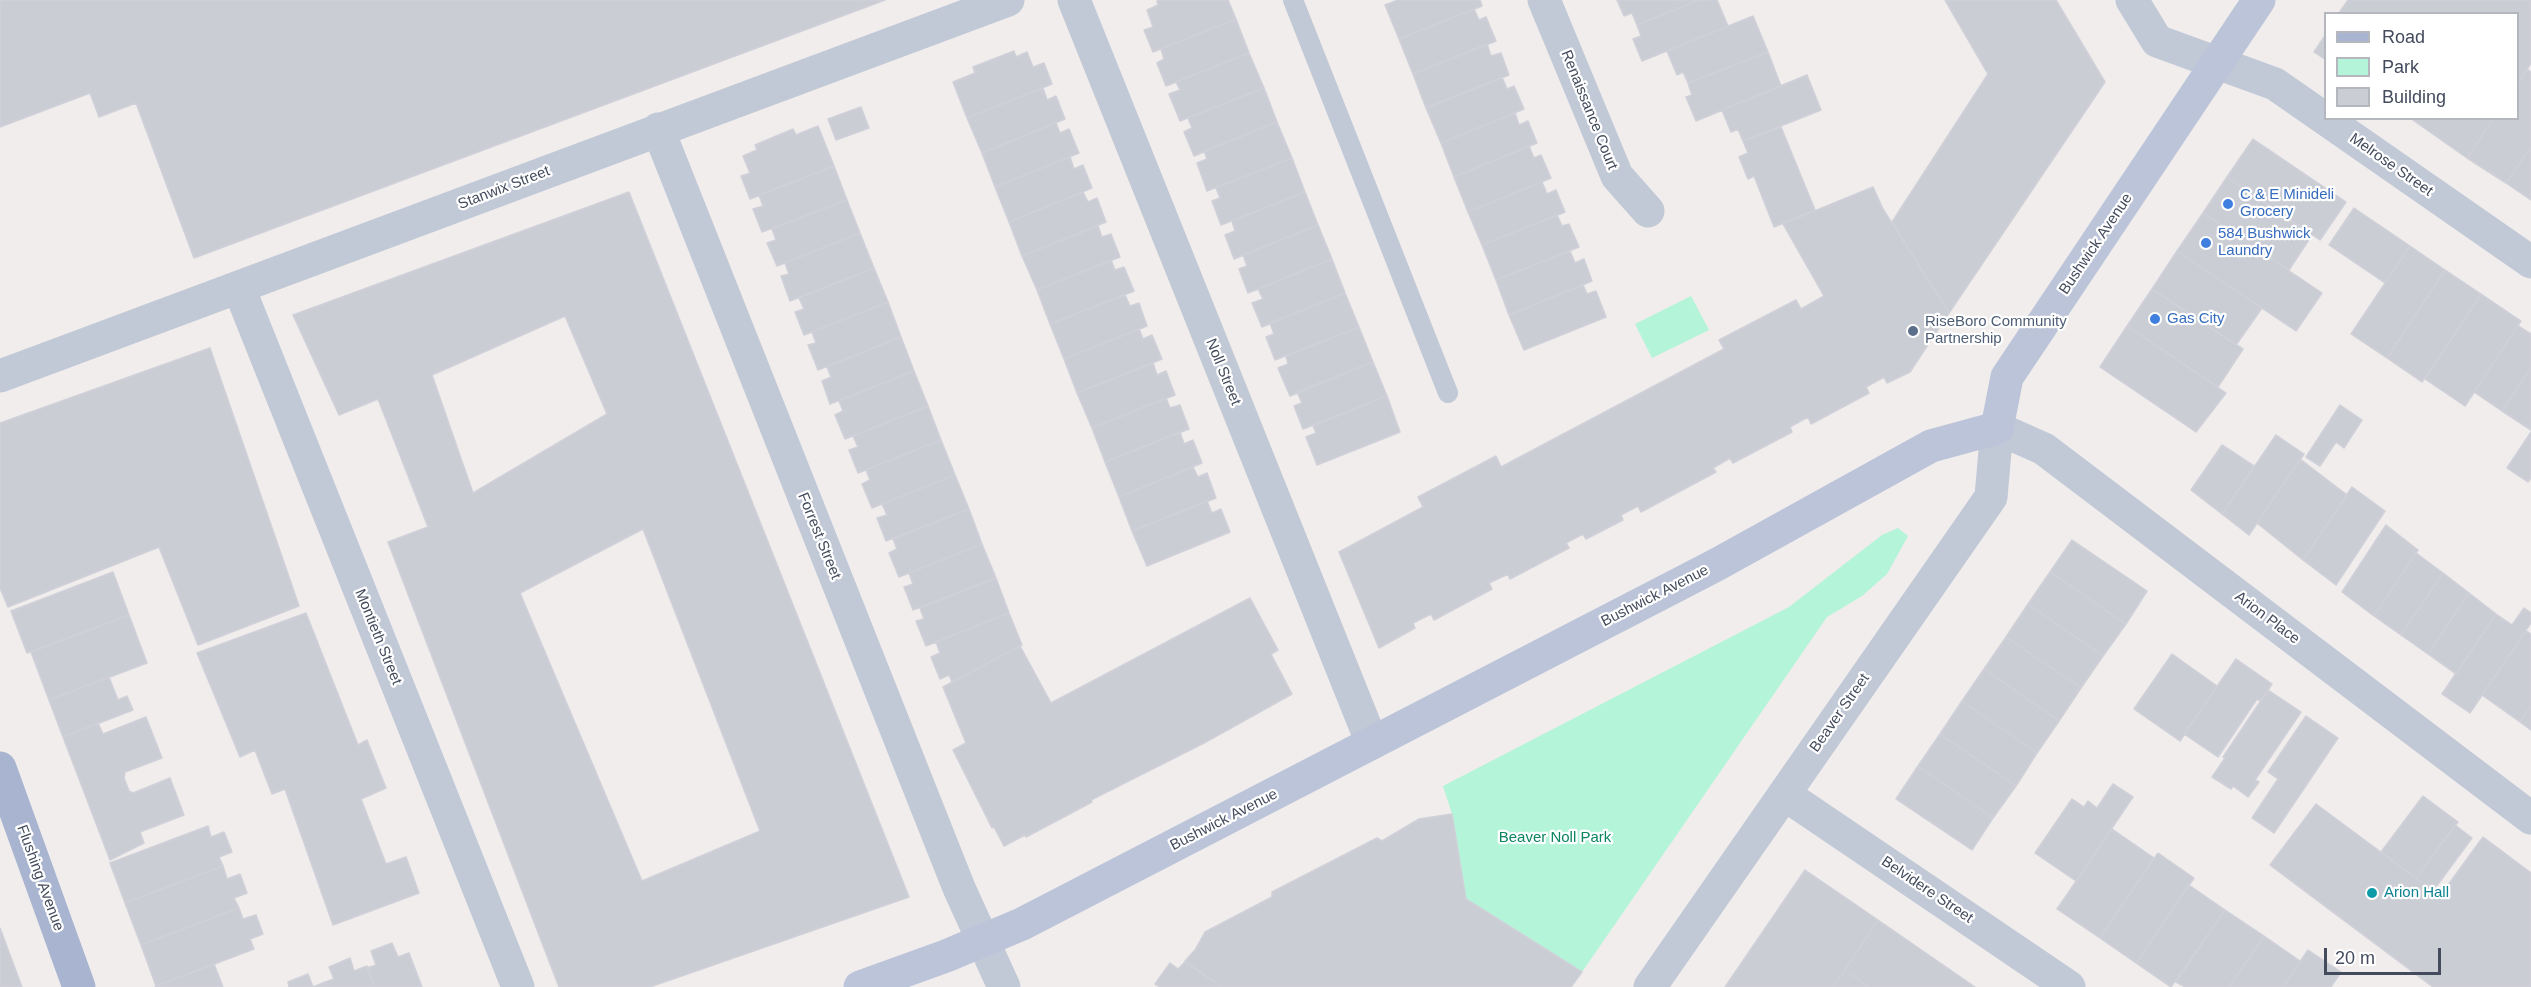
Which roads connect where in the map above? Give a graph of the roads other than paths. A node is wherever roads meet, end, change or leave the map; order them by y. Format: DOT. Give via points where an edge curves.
graph roads {
  1 [pos="1008,0"];
  2 [pos="1074,0"];
  3 [pos="1293,0"];
  4 [pos="1544,0"];
  5 [pos="2132,0"];
  6 [pos="2259,0"];
  7 [pos="2216,63"];
  8 [pos="2324,118"];
  9 [pos="2327,120"];
  10 [pos="658,129"];
  11 [pos="1648,211"];
  12 [pos="2531,262"];
  13 [pos="239,288"];
  14 [pos="0,376"];
  15 [pos="1448,393"];
  16 [pos="1997,428"];
  17 [pos="1372,743"];
  18 [pos="0,768"];
  19 [pos="1784,794"];
  20 [pos="2531,818"];
  21 [pos="983,941"];
  22 [pos="79,987"];
  23 [pos="518,987"];
  24 [pos="860,987"];
  25 [pos="1004,987"];
  26 [pos="1650,987"];
  27 [pos="2069,987"];
  1 -- 10 [label="street, Stanwix Street"];
  2 -- 17 [label="street, Noll Street"];
  3 -- 15 [label="lane"];
  4 -- 11 [label="street, Renaissance Court" via="1617,176"];
  5 -- 7 [label="street, Melrose Street" via="2157,41"];
  6 -- 7 [label="main road, Bushwick Avenue"];
  7 -- 8 [label="street, Melrose Street" via="2275,84"];
  7 -- 16 [label="main road, Bushwick Avenue" via="2007,377"];
  9 -- 12 [label="street, Melrose Street"];
  10 -- 13 [label="street, Stanwix Street"];
  10 -- 21 [label="street, Forrest Street" via="954,877"];
  13 -- 14 [label="street, Stanwix Street"];
  13 -- 23 [label="street, Montieth Street"];
  16 -- 17 [label="main road, Bushwick Avenue" via="1931,446 1716,565"];
  16 -- 19 [label="street, Beaver Street" via="1991,497"];
  16 -- 20 [label="street, Arion Place" via="2044,449"];
  17 -- 21 [label="main road, Bushwick Avenue"];
  18 -- 22 [label="main road, Flushing Avenue"];
  19 -- 26 [label="street, Beaver Street"];
  19 -- 27 [label="street, Belvidere Street"];
  21 -- 24 [label="main road, Bushwick Avenue"];
  21 -- 25 [label="street, Forrest Street"];
}
